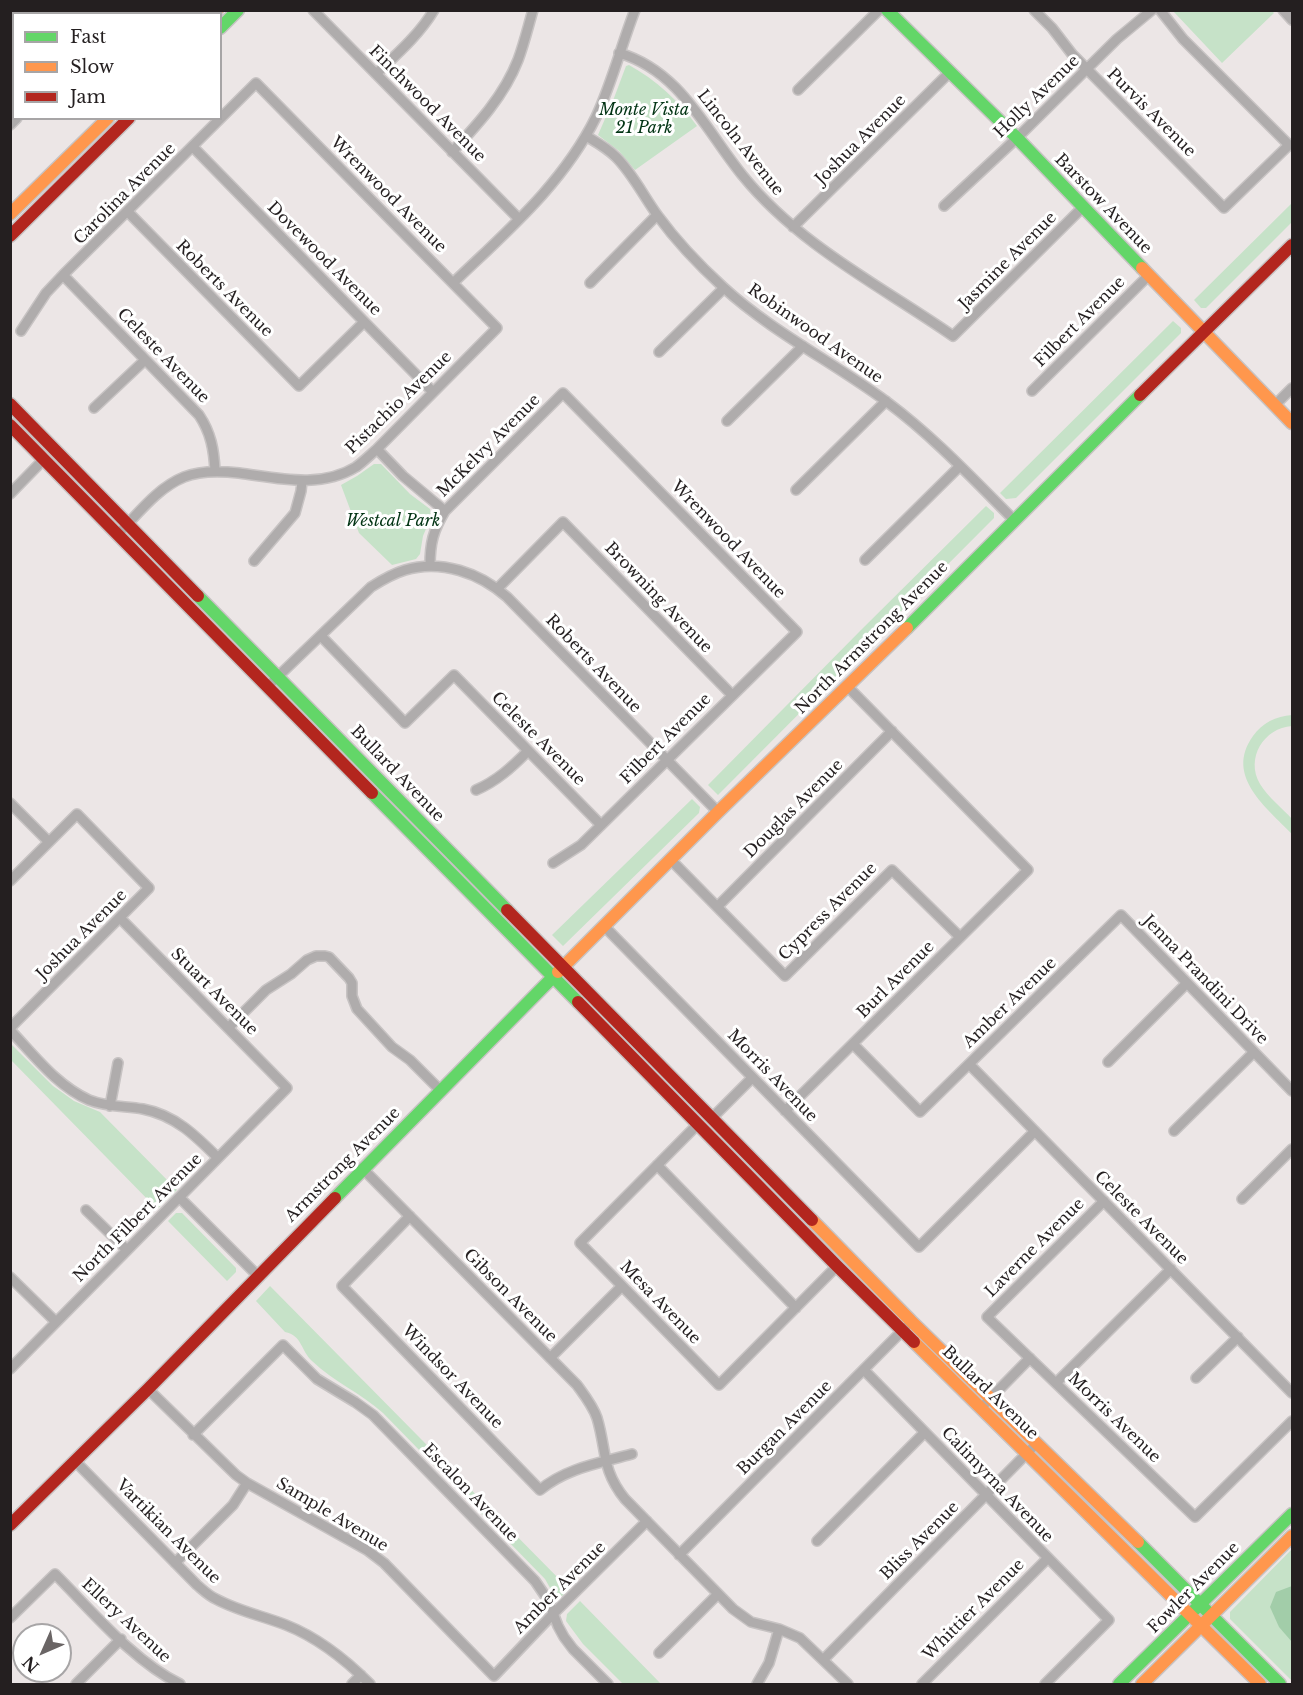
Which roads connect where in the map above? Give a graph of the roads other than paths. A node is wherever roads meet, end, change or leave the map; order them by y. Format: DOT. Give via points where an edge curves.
graph roads {
  1 [pos="238,10"];
  2 [pos="314,10"];
  3 [pos="434,10"];
  4 [pos="533,10"];
  5 [pos="635,10"];
  6 [pos="879,10"];
  7 [pos="887,10"];
  8 [pos="1034,10"];
  9 [pos="1152,10"];
  10 [pos="1160,10"];
  11 [pos="1283,10"];
  12 [pos="1293,20"];
  13 [pos="222,26"];
  14 [pos="619,53"];
  15 [pos="1087,69"];
  16 [pos="949,73"];
  17 [pos="376,74"];
  18 [pos="256,83"];
  19 [pos="798,90"];
  20 [pos="222,118"];
  21 [pos="106,120"];
  22 [pos="127,120"];
  23 [pos="220,120"];
  24 [pos="586,136"];
  25 [pos="1017,138"];
  26 [pos="193,147"];
  27 [pos="452,152"];
  28 [pos="944,206"];
  29 [pos="1083,207"];
  30 [pos="128,212"];
  31 [pos="10,214"];
  32 [pos="657,215"];
  33 [pos="519,219"];
  34 [pos="793,227"];
  35 [pos="10,236"];
  36 [pos="1293,245"];
  37 [pos="63,275"];
  38 [pos="1149,275"];
  39 [pos="453,283"];
  40 [pos="590,283"];
  41 [pos="724,288"];
  42 [pos="364,322"];
  43 [pos="497,328"];
  44 [pos="21,332"];
  45 [pos="1203,332"];
  46 [pos="954,336"];
  47 [pos="803,346"];
  48 [pos="659,352"];
  49 [pos="145,360"];
  50 [pos="1293,388"];
  51 [pos="1032,391"];
  52 [pos="433,392"];
  53 [pos="563,393"];
  54 [pos="886,401"];
  55 [pos="10,404"];
  56 [pos="1275,405"];
  57 [pos="94,408"];
  58 [pos="727,421"];
  59 [pos="1293,423"];
  60 [pos="10,425"];
  61 [pos="377,448"];
  62 [pos="44,459"];
  63 [pos="960,466"];
  64 [pos="215,471"];
  65 [pos="302,481"];
  66 [pos="88,484"];
  67 [pos="796,490"];
  68 [pos="10,494"];
  69 [pos="445,511"];
  70 [pos="1014,520"];
  71 [pos="128,524"];
  72 [pos="118,534"];
  73 [pos="865,560"];
  74 [pos="254,561"];
  75 [pos="430,566"];
  76 [pos="497,588"];
  77 [pos="797,632"];
  78 [pos="321,636"];
  79 [pos="278,677"];
  80 [pos="268,686"];
  81 [pos="848,687"];
  82 [pos="732,695"];
  83 [pos="892,731"];
  84 [pos="528,751"];
  85 [pos="666,760"];
  86 [pos="476,790"];
  87 [pos="10,803"];
  88 [pos="718,812"];
  89 [pos="602,825"];
  90 [pos="49,842"];
  91 [pos="671,860"];
  92 [pos="553,863"];
  93 [pos="10,881"];
  94 [pos="717,908"];
  95 [pos="1120,915"];
  96 [pos="120,918"];
  97 [pos="605,927"];
  98 [pos="960,938"];
  99 [pos="564,967"];
  100 [pos="554,977"];
  101 [pos="1187,983"];
  102 [pos="228,1028"];
  103 [pos="10,1029"];
  104 [pos="853,1044"];
  105 [pos="1254,1052"];
  106 [pos="1108,1062"];
  107 [pos="118,1063"];
  108 [pos="969,1064"];
  109 [pos="752,1078"];
  110 [pos="287,1088"];
  111 [pos="440,1090"];
  112 [pos="1293,1091"];
  113 [pos="110,1106"];
  114 [pos="785,1111"];
  115 [pos="712,1118"];
  116 [pos="698,1124"];
  117 [pos="1035,1131"];
  118 [pos="1174,1131"];
  119 [pos="1293,1149"];
  120 [pos="218,1158"];
  121 [pos="657,1165"];
  122 [pos="760,1167"];
  123 [pos="362,1168"];
  124 [pos="180,1198"];
  125 [pos="1242,1199"];
  126 [pos="1104,1202"];
  127 [pos="86,1210"];
  128 [pos="410,1216"];
  129 [pos="127,1250"];
  130 [pos="837,1266"];
  131 [pos="1171,1269"];
  132 [pos="257,1275"];
  133 [pos="10,1277"];
  134 [pos="622,1286"];
  135 [pos="796,1308"];
  136 [pos="987,1317"];
  137 [pos="912,1321"];
  138 [pos="56,1322"];
  139 [pos="902,1331"];
  140 [pos="1238,1337"];
  141 [pos="550,1358"];
  142 [pos="1030,1358"];
  143 [pos="10,1370"];
  144 [pos="864,1370"];
  145 [pos="1197,1378"];
  146 [pos="1056,1383"];
  147 [pos="147,1389"];
  148 [pos="1293,1393"];
  149 [pos="990,1398"];
  150 [pos="981,1407"];
  151 [pos="1293,1420"];
  152 [pos="925,1432"];
  153 [pos="193,1435"];
  154 [pos="1037,1443"];
  155 [pos="1028,1453"];
  156 [pos="632,1454"];
  157 [pos="75,1461"];
  158 [pos="605,1461"];
  159 [pos="247,1483"];
  160 [pos="987,1495"];
  161 [pos="1293,1514"];
  162 [pos="647,1521"];
  163 [pos="10,1525"];
  164 [pos="1293,1536"];
  165 [pos="817,1541"];
  166 [pos="680,1555"];
  167 [pos="1048,1558"];
  168 [pos="175,1563"];
  169 [pos="718,1594"];
  170 [pos="1200,1605"];
  171 [pos="554,1614"];
  172 [pos="1191,1615"];
  173 [pos="1212,1617"];
  174 [pos="10,1618"];
  175 [pos="1203,1626"];
  176 [pos="779,1629"];
  177 [pos="121,1640"];
  178 [pos="659,1653"];
  179 [pos="823,1660"];
  180 [pos="361,1675"];
  181 [pos="494,1676"];
  182 [pos="76,1684"];
  183 [pos="180,1684"];
  184 [pos="352,1684"];
  185 [pos="370,1684"];
  186 [pos="608,1684"];
  187 [pos="757,1684"];
  188 [pos="848,1684"];
  189 [pos="922,1684"];
  190 [pos="1045,1684"];
  191 [pos="1119,1684"];
  192 [pos="1143,1684"];
  193 [pos="1260,1684"];
  194 [pos="1280,1684"];
  1 -- 13 [label="main road"];
  2 -- 17 [label="street, Finchwood Avenue"];
  3 -- 17 [label="street" via="414,37"];
  4 -- 27 [label="street" via="517,62 494,103"];
  5 -- 14 [label="street"];
  6 -- 19 [label="street"];
  7 -- 16 [label="main road, Barstow Avenue"];
  8 -- 15 [label="street, Purvis Avenue"];
  9 -- 15 [label="street, Holly Avenue"];
  10 -- 15 [label="street, Purvis Avenue" via="1289,145 1224,208"];
  11 -- 12 [label="street"];
  14 -- 24 [label="street" via="606,94"];
  14 -- 34 [label="street, Lincoln Avenue" via="652,69 678,90 743,176"];
  15 -- 25 [label="street, Holly Avenue"];
  16 -- 25 [label="main road, Barstow Avenue"];
  16 -- 34 [label="street, Joshua Avenue"];
  17 -- 27 [label="street, Finchwood Avenue"];
  18 -- 20 [label="street, Carolina Avenue"];
  18 -- 39 [label="street, Wrenwood Avenue"];
  21 -- 31 [label="main road"];
  22 -- 35 [label="main road"];
  23 -- 26 [label="street, Carolina Avenue"];
  24 -- 32 [label="street, Robinwood Avenue" via="615,156"];
  24 -- 33 [label="street" via="552,184"];
  25 -- 28 [label="street, Holly Avenue"];
  25 -- 29 [label="main road, Barstow Avenue"];
  26 -- 30 [label="street, Carolina Avenue"];
  26 -- 42 [label="street, Dovewood Avenue"];
  27 -- 33 [label="street, Finchwood Avenue"];
  29 -- 38 [label="main road, Barstow Avenue"];
  29 -- 46 [label="street, Jasmine Avenue"];
  30 -- 37 [label="street, Carolina Avenue"];
  30 -- 42 [label="street, Roberts Avenue" via="299,386"];
  32 -- 40 [label="street"];
  32 -- 41 [label="street, Robinwood Avenue"];
  33 -- 39 [label="street"];
  34 -- 46 [label="street, Lincoln Avenue"];
  36 -- 45 [label="main road"];
  37 -- 44 [label="street, Carolina Avenue" via="46,293"];
  37 -- 49 [label="street, Celeste Avenue"];
  38 -- 45 [label="main road, Barstow Avenue"];
  38 -- 51 [label="street, Filbert Avenue"];
  39 -- 43 [label="street, Wrenwood Avenue"];
  41 -- 47 [label="street, Robinwood Avenue" via="772,327"];
  41 -- 48 [label="street"];
  42 -- 52 [label="street, Dovewood Avenue"];
  43 -- 52 [label="street, Pistachio Avenue"];
  45 -- 56 [label="main road, Barstow Avenue"];
  45 -- 70 [label="main road, North Armstrong Avenue"];
  47 -- 54 [label="street, Robinwood Avenue"];
  47 -- 58 [label="street"];
  49 -- 57 [label="street"];
  49 -- 64 [label="street, Celeste Avenue" via="206,425 213,445"];
  50 -- 56 [label="street"];
  52 -- 61 [label="street, Pistachio Avenue"];
  53 -- 69 [label="street, McKelvy Avenue"];
  53 -- 77 [label="street, Wrenwood Avenue"];
  54 -- 63 [label="street, Robinwood Avenue"];
  54 -- 67 [label="street"];
  55 -- 66 [label="main road, Bullard Avenue"];
  56 -- 59 [label="main road, Barstow Avenue"];
  60 -- 62 [label="main road, Bullard Avenue"];
  61 -- 65 [label="street, Pistachio Avenue" via="340,475"];
  61 -- 69 [label="street"];
  62 -- 66 [label="main road" via="51,458 74,479"];
  62 -- 68 [label="street"];
  62 -- 72 [label="main road, Bullard Avenue"];
  63 -- 70 [label="street, Robinwood Avenue"];
  63 -- 73 [label="street"];
  64 -- 65 [label="street, Pistachio Avenue"];
  64 -- 71 [label="street, Pistachio Avenue" via="171,484"];
  65 -- 74 [label="street" via="295,513"];
  66 -- 71 [label="main road, Bullard Avenue"];
  69 -- 75 [label="street, McKelvy Avenue" via="430,546"];
  70 -- 81 [label="main road, North Armstrong Avenue"];
  71 -- 72 [label="street, Pistachio Avenue"];
  71 -- 79 [label="main road, Bullard Avenue"];
  72 -- 80 [label="main road, Bullard Avenue"];
  75 -- 76 [label="street, Roberts Avenue" via="466,572"];
  75 -- 78 [label="street" via="390,575 371,587"];
  76 -- 82 [label="street, Browning Avenue" via="563,522"];
  76 -- 85 [label="street, Roberts Avenue"];
  77 -- 82 [label="street, Filbert Avenue"];
  78 -- 79 [label="street"];
  78 -- 84 [label="street, Celeste Avenue" via="405,723 454,675"];
  79 -- 80 [label="street"];
  79 -- 99 [label="main road, Bullard Avenue"];
  80 -- 100 [label="main road, Bullard Avenue"];
  81 -- 83 [label="street"];
  81 -- 88 [label="main road, North Armstrong Avenue"];
  82 -- 85 [label="street, Filbert Avenue"];
  83 -- 94 [label="street, Douglas Avenue"];
  83 -- 98 [label="street, Burl Avenue" via="1028,870"];
  84 -- 86 [label="street" via="504,774"];
  84 -- 89 [label="street, Celeste Avenue"];
  85 -- 88 [label="street, Roberts Avenue"];
  85 -- 89 [label="street, Filbert Avenue"];
  87 -- 90 [label="street"];
  88 -- 91 [label="main road, North Armstrong Avenue"];
  89 -- 92 [label="street, Filbert Avenue"];
  90 -- 93 [label="street"];
  90 -- 96 [label="street, Joshua Avenue" via="77,814 149,888"];
  91 -- 94 [label="street"];
  91 -- 97 [label="main road, North Armstrong Avenue"];
  94 -- 98 [label="street, Cypress Avenue" via="785,976 892,870"];
  95 -- 101 [label="street, Jenna Prandini Drive"];
  95 -- 108 [label="street, Amber Avenue"];
  96 -- 102 [label="street, Stuart Avenue"];
  96 -- 103 [label="street, Joshua Avenue"];
  97 -- 99 [label="main road, North Armstrong Avenue"];
  97 -- 109 [label="street, Morris Avenue"];
  98 -- 104 [label="street, Burl Avenue"];
  99 -- 100 [label="main road, Armstrong Avenue"];
  99 -- 115 [label="main road, Bullard Avenue"];
  100 -- 111 [label="main road, Armstrong Avenue"];
  100 -- 116 [label="main road, Bullard Avenue"];
  101 -- 105 [label="street, Jenna Prandini Drive"];
  101 -- 106 [label="street"];
  102 -- 110 [label="street, Stuart Avenue"];
  102 -- 111 [label="street" via="266,990 307,960 329,957 352,983 357,1009"];
  103 -- 113 [label="street" via="60,1082 91,1101"];
  104 -- 108 [label="street, Amber Avenue" via="920,1112"];
  104 -- 114 [label="street, Burl Avenue"];
  105 -- 112 [label="street, Jenna Prandini Drive"];
  105 -- 118 [label="street"];
  107 -- 113 [label="street"];
  108 -- 117 [label="street, Celeste Avenue"];
  109 -- 114 [label="street, Morris Avenue"];
  109 -- 115 [label="street"];
  110 -- 120 [label="street, North Filbert Avenue"];
  111 -- 123 [label="main road, Armstrong Avenue"];
  113 -- 120 [label="street" via="153,1111 170,1118"];
  114 -- 117 [label="street, Morris Avenue" via="919,1247"];
  115 -- 122 [label="main road, Bullard Avenue"];
  116 -- 121 [label="street"];
  116 -- 122 [label="main road, Bullard Avenue" via="709,1126"];
  116 -- 130 [label="main road, Bullard Avenue"];
  117 -- 126 [label="street, Celeste Avenue"];
  119 -- 125 [label="street"];
  120 -- 124 [label="street, North Filbert Avenue"];
  121 -- 134 [label="street, Mesa Avenue" via="580,1243"];
  121 -- 135 [label="street"];
  122 -- 137 [label="main road, Bullard Avenue"];
  123 -- 128 [label="street, Gibson Avenue"];
  123 -- 132 [label="main road, Armstrong Avenue"];
  124 -- 129 [label="street, North Filbert Avenue"];
  124 -- 132 [label="street"];
  126 -- 131 [label="street, Celeste Avenue"];
  126 -- 136 [label="street, Laverne Avenue"];
  127 -- 129 [label="street"];
  128 -- 141 [label="street, Gibson Avenue"];
  128 -- 158 [label="street, Windsor Avenue" via="342,1286 540,1490 561,1475"];
  129 -- 138 [label="street, North Filbert Avenue"];
  130 -- 135 [label="street"];
  130 -- 139 [label="main road, Bullard Avenue"];
  131 -- 140 [label="street, Celeste Avenue"];
  131 -- 146 [label="street"];
  132 -- 147 [label="main road, Armstrong Avenue"];
  133 -- 138 [label="street"];
  134 -- 135 [label="street, Mesa Avenue" via="719,1385"];
  134 -- 141 [label="street"];
  136 -- 142 [label="street, Morris Avenue"];
  137 -- 139 [label="street, Burgan Avenue"];
  137 -- 149 [label="main road, Bullard Avenue"];
  138 -- 143 [label="street, North Filbert Avenue"];
  139 -- 144 [label="street, Burgan Avenue"];
  139 -- 150 [label="main road, Bullard Avenue"];
  140 -- 145 [label="street"];
  140 -- 148 [label="street, Celeste Avenue"];
  141 -- 158 [label="street, Gibson Avenue" via="588,1400 596,1416"];
  142 -- 146 [label="street, Morris Avenue"];
  142 -- 149 [label="street"];
  144 -- 152 [label="street, Calimyrna Avenue"];
  144 -- 166 [label="street, Burgan Avenue"];
  146 -- 151 [label="street, Morris Avenue" via="1195,1517"];
  147 -- 153 [label="street, Sample Avenue"];
  147 -- 157 [label="main road"];
  149 -- 150 [label="street"];
  149 -- 154 [label="main road, Bullard Avenue"];
  150 -- 155 [label="main road, Bullard Avenue"];
  152 -- 160 [label="street, Calimyrna Avenue"];
  152 -- 165 [label="street"];
  153 -- 159 [label="street, Sample Avenue"];
  153 -- 171 [label="street, Escalon Avenue" via="283,1345 317,1379 373,1415 535,1581"];
  154 -- 155 [label="street, Bliss Avenue"];
  154 -- 170 [label="main road, Bullard Avenue"];
  155 -- 160 [label="street, Bliss Avenue"];
  155 -- 172 [label="main road, Bullard Avenue"];
  156 -- 158 [label="street"];
  157 -- 163 [label="main road"];
  157 -- 168 [label="street, Vartikian Avenue"];
  158 -- 162 [label="street, Gibson Avenue" via="615,1487"];
  159 -- 168 [label="street" via="232,1505"];
  159 -- 181 [label="street, Sample Avenue" via="384,1563"];
  160 -- 167 [label="street, Calimyrna Avenue"];
  160 -- 179 [label="street, Bliss Avenue"];
  161 -- 170 [label="main road, Fowler Avenue"];
  162 -- 166 [label="street, Gibson Avenue"];
  162 -- 171 [label="street, Amber Avenue"];
  164 -- 173 [label="main road, Fowler Avenue"];
  166 -- 169 [label="street, Gibson Avenue"];
  167 -- 189 [label="street, Whittier Avenue"];
  167 -- 190 [label="street, Calimyrna Avenue" via="1109,1620"];
  168 -- 180 [label="street, Vartikian Avenue" via="214,1599 311,1637"];
  169 -- 176 [label="street, Gibson Avenue" via="751,1622"];
  169 -- 178 [label="street"];
  170 -- 172 [label="main road, Fowler Avenue"];
  170 -- 173 [label="main road, Bullard Avenue"];
  171 -- 181 [label="street, Amber Avenue"];
  171 -- 186 [label="street, Escalon Avenue" via="573,1649"];
  172 -- 175 [label="main road, Bullard Avenue"];
  172 -- 191 [label="main road, Fowler Avenue"];
  173 -- 175 [label="main road, Fowler Avenue"];
  173 -- 194 [label="main road, Bullard Avenue"];
  174 -- 177 [label="street, Ellery Avenue" via="55,1574"];
  175 -- 192 [label="main road, Fowler Avenue"];
  175 -- 193 [label="main road, Bullard Avenue"];
  176 -- 179 [label="street, Gibson Avenue" via="800,1638"];
  176 -- 187 [label="street" via="769,1664"];
  177 -- 182 [label="street"];
  177 -- 183 [label="street, Ellery Avenue" via="162,1676"];
  179 -- 188 [label="street, Gibson Avenue"];
  180 -- 184 [label="street"];
  180 -- 185 [label="street, Vartikian Avenue"];
}
